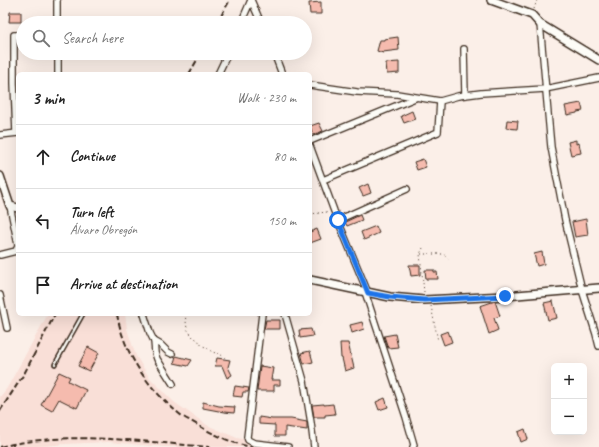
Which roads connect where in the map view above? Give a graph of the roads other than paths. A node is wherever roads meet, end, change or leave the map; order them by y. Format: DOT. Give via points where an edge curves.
graph roads {
  1 [pos="57,0"];
  2 [pos="251,0"];
  3 [pos="491,0"];
  4 [pos="57,16"];
  5 [pos="244,16"];
  6 [pos="258,16"];
  7 [pos="540,24"];
  8 [pos="16,35"];
  9 [pos="464,49"];
  10 [pos="58,60"];
  11 [pos="225,60"];
  12 [pos="277,60"];
  13 [pos="599,60"];
  14 [pos="58,72"];
  15 [pos="219,72"];
  16 [pos="281,72"];
  17 [pos="599,78"];
  18 [pos="312,85"];
  19 [pos="545,90"];
  20 [pos="465,95"];
  21 [pos="416,97"];
  22 [pos="440,101"];
  23 [pos="16,116"];
  24 [pos="16,133"];
  25 [pos="0,135"];
  26 [pos="312,140"];
  27 [pos="312,151"];
  28 [pos="0,176"];
  29 [pos="323,180"];
  30 [pos="408,189"];
  31 [pos="10,206"];
  32 [pos="16,208"];
  33 [pos="338,220"];
  34 [pos="16,235"];
  35 [pos="16,251"];
  36 [pos="0,254"];
  37 [pos="312,280"];
  38 [pos="599,288"];
  39 [pos="582,290"];
  40 [pos="366,293"];
  41 [pos="0,295"];
  42 [pos="81,316"];
  43 [pos="145,316"];
  44 [pos="262,316"];
  45 [pos="286,316"];
  46 [pos="7,328"];
  47 [pos="154,341"];
  48 [pos="599,346"];
  49 [pos="172,354"];
  50 [pos="56,364"];
  51 [pos="174,384"];
  52 [pos="288,447"];
  53 [pos="314,447"];
  54 [pos="413,447"];
  1 -- 4 [label="street"];
  2 -- 5 [label="street"];
  2 -- 6 [label="street"];
  3 -- 7 [label="street" via="532,15"];
  7 -- 13 [label="street"];
  7 -- 19 [label="street"];
  8 -- 23 [label="street"];
  9 -- 20 [label="street"];
  10 -- 14 [label="street"];
  11 -- 15 [label="street"];
  12 -- 16 [label="street"];
  17 -- 19 [label="street"];
  18 -- 21 [label="street"];
  19 -- 20 [label="street"];
  19 -- 39 [label="street" via="551,147"];
  20 -- 22 [label="street"];
  21 -- 22 [label="street"];
  21 -- 26 [label="street"];
  22 -- 29 [label="street" via="438,132"];
  24 -- 25 [label="street"];
  27 -- 29 [label="street"];
  28 -- 31 [label="street"];
  29 -- 33 [label="street"];
  30 -- 33 [label="street"];
  31 -- 32 [label="street"];
  31 -- 34 [label="street"];
  33 -- 40 [label="street"];
  35 -- 36 [label="street"];
  37 -- 40 [label="street"];
  38 -- 39 [label="street"];
  39 -- 40 [label="street" via="427,300"];
  39 -- 48 [label="street"];
  40 -- 54 [label="street" via="406,417"];
  41 -- 46 [label="street"];
  42 -- 50 [label="lane"];
  43 -- 47 [label="street"];
  44 -- 52 [label="street" via="247,437 254,444"];
  45 -- 53 [label="street" via="304,381"];
  47 -- 49 [label="street"];
  47 -- 51 [label="street" via="157,359"];
}
